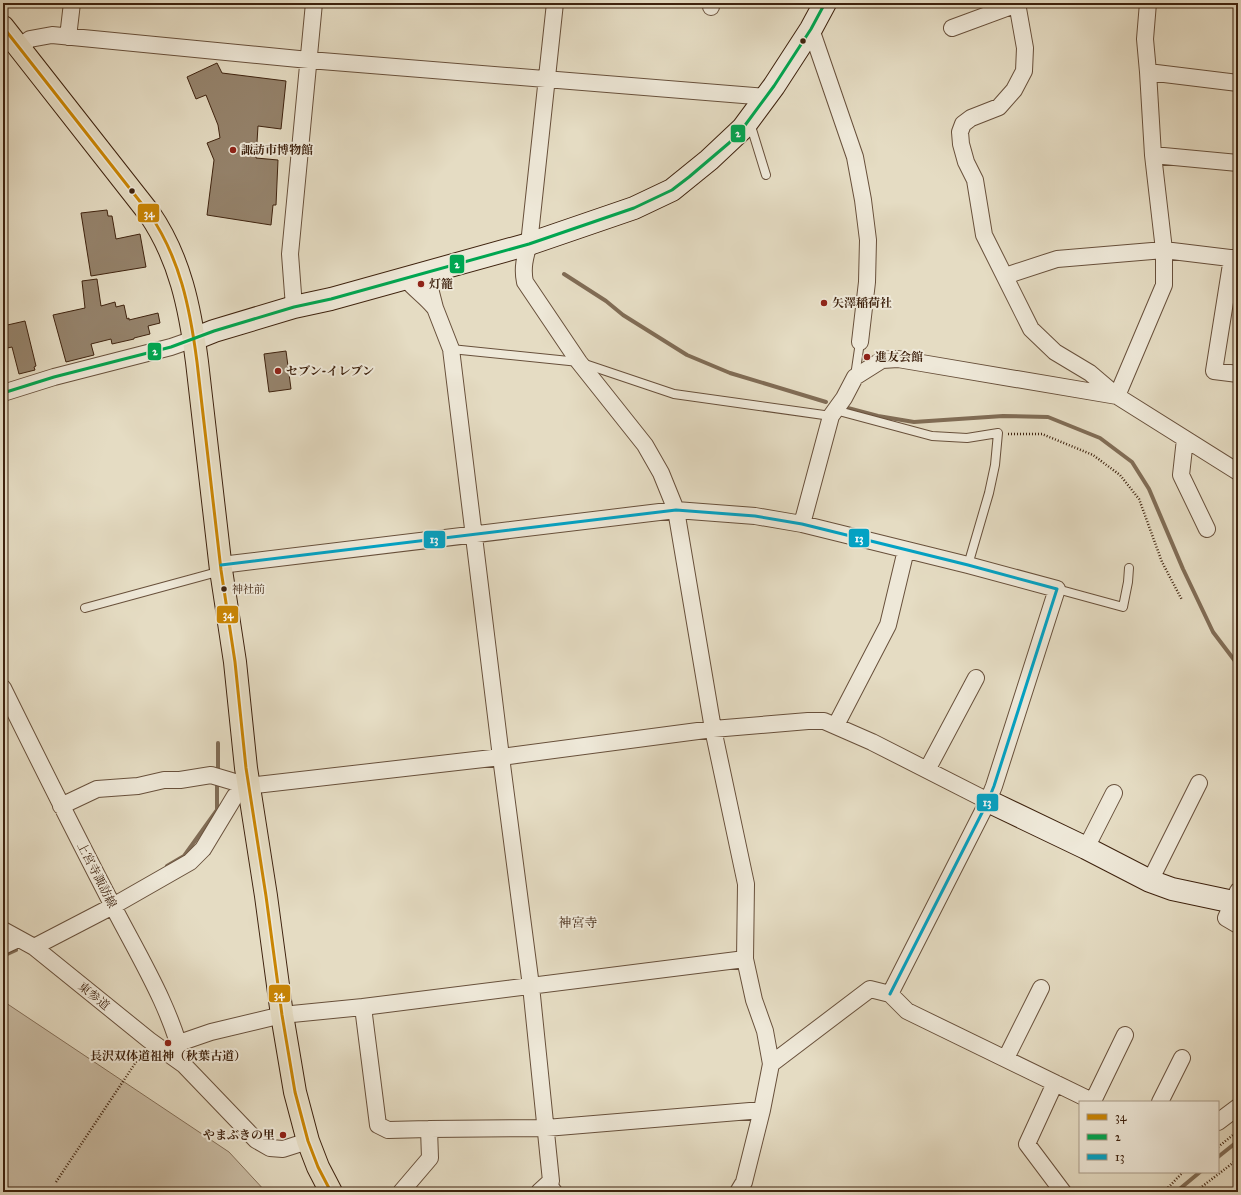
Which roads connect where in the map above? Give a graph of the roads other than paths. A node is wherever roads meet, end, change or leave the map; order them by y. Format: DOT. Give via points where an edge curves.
graph roads {
  1 [pos="72,3"];
  2 [pos="314,3"];
  3 [pos="555,3"];
  4 [pos="825,3"];
  5 [pos="1148,3"];
  6 [pos="1017,4"];
  7 [pos="3,27"];
  8 [pos="952,28"];
  9 [pos="811,29"];
  10 [pos="68,37"];
  11 [pos="19,47"];
  12 [pos="309,60"];
  13 [pos="1148,72"];
  14 [pos="547,80"];
  15 [pos="1238,83"];
  16 [pos="767,97"];
  17 [pos="749,121"];
  18 [pos="1152,155"];
  19 [pos="1238,163"];
  20 [pos="766,175"];
  21 [pos="529,244"];
  22 [pos="1164,250"];
  23 [pos="1235,259"];
  24 [pos="426,273"];
  25 [pos="1005,276"];
  26 [pos="405,278"];
  27 [pos="294,307"];
  28 [pos="435,308"];
  29 [pos="194,339"];
  30 [pos="860,342"];
  31 [pos="451,349"];
  32 [pos="579,362"];
  33 [pos="1238,374"];
  34 [pos="855,377"];
  35 [pos="3,393"];
  36 [pos="1117,396"];
  37 [pos="833,413"];
  38 [pos="1185,439"];
  39 [pos="1238,472"];
  40 [pos="676,510"];
  41 [pos="802,524"];
  42 [pos="1207,530"];
  43 [pos="474,534"];
  44 [pos="906,550"];
  45 [pos="968,565"];
  46 [pos="221,568"];
  47 [pos="1129,568"];
  48 [pos="1057,589"];
  49 [pos="85,608"];
  50 [pos="976,678"];
  51 [pos="3,688"];
  52 [pos="836,725"];
  53 [pos="713,729"];
  54 [pos="501,757"];
  55 [pos="927,770"];
  56 [pos="1199,783"];
  57 [pos="248,786"];
  58 [pos="1114,793"];
  59 [pos="988,801"];
  60 [pos="61,806"];
  61 [pos="1086,848"];
  62 [pos="1150,881"];
  63 [pos="1236,899"];
  64 [pos="113,906"];
  65 [pos="1238,925"];
  66 [pos="3,930"];
  67 [pos="18,939"];
  68 [pos="3,946"];
  69 [pos="34,947"];
  70 [pos="745,959"];
  71 [pos="531,986"];
  72 [pos="1041,988"];
  73 [pos="890,994"];
  74 [pos="363,1007"];
  75 [pos="282,1015"];
  76 [pos="1125,1035"];
  77 [pos="180,1043"];
  78 [pos="1006,1058"];
  79 [pos="1182,1058"];
  80 [pos="771,1064"];
  81 [pos="184,1065"];
  82 [pos="1055,1082"];
  83 [pos="1091,1101"];
  84 [pos="1093,1101"];
  85 [pos="1160,1101"];
  86 [pos="1238,1107"];
  87 [pos="762,1110"];
  88 [pos="1219,1121"];
  89 [pos="546,1128"];
  90 [pos="429,1129"];
  91 [pos="308,1141"];
  92 [pos="555,1186"];
  93 [pos="743,1189"];
  94 [pos="331,1192"];
  95 [pos="402,1192"];
  96 [pos="539,1192"];
  97 [pos="1063,1192"];
  1 -- 10 [label="street"];
  2 -- 12 [label="street"];
  3 -- 14 [label="street"];
  4 -- 9 [label="main road"];
  5 -- 13 [label="street" via="1145,39"];
  6 -- 8 [label="street"];
  6 -- 25 [label="street" via="1025,48 1024,71 1014,90 999,107 971,118 963,124 960,132 966,162 975,180 984,235"];
  7 -- 11 [label="main road"];
  9 -- 16 [label="main road"];
  9 -- 30 [label="street" via="855,157 863,200 868,240 867,282"];
  10 -- 11 [label="street" via="52,35 30,39"];
  10 -- 12 [label="street"];
  11 -- 29 [label="main road" via="161,230 179,274"];
  12 -- 14 [label="street"];
  12 -- 27 [label="street" via="290,254"];
  13 -- 15 [label="street"];
  13 -- 18 [label="street"];
  14 -- 16 [label="street"];
  14 -- 21 [label="street"];
  16 -- 17 [label="main road"];
  17 -- 20 [label="lane"];
  17 -- 21 [label="main road" via="729,143 672,190 634,208"];
  18 -- 19 [label="street"];
  18 -- 22 [label="street"];
  21 -- 24 [label="main road"];
  21 -- 32 [label="street" via="523,272 525,282"];
  22 -- 23 [label="street"];
  22 -- 25 [label="street" via="1057,259"];
  22 -- 36 [label="street" via="1164,285"];
  23 -- 33 [label="street" via="1214,371"];
  24 -- 26 [label="main road"];
  24 -- 28 [label="street"];
  25 -- 36 [label="street" via="1031,329 1055,352 1090,373"];
  26 -- 27 [label="main road"];
  26 -- 28 [label="street"];
  27 -- 29 [label="main road"];
  28 -- 31 [label="street"];
  29 -- 35 [label="street"];
  29 -- 46 [label="main road"];
  30 -- 34 [label="lane"];
  31 -- 32 [label="lane"];
  31 -- 43 [label="street"];
  32 -- 37 [label="lane" via="674,394"];
  32 -- 40 [label="street" via="645,445 662,473"];
  34 -- 36 [label="street" via="882,360 898,359"];
  34 -- 37 [label="street"];
  36 -- 38 [label="street"];
  37 -- 41 [label="street"];
  37 -- 45 [label="lane" via="932,436 967,438 998,433 989,493"];
  38 -- 39 [label="street"];
  38 -- 42 [label="street" via="1181,475"];
  40 -- 41 [label="street" via="755,516"];
  40 -- 43 [label="street"];
  40 -- 53 [label="street"];
  41 -- 44 [label="street"];
  43 -- 46 [label="street"];
  43 -- 54 [label="street"];
  44 -- 45 [label="street"];
  44 -- 52 [label="street" via="888,625"];
  45 -- 48 [label="street"];
  46 -- 49 [label="lane"];
  46 -- 57 [label="main road"];
  47 -- 48 [label="lane" via="1123,607"];
  48 -- 59 [label="street"];
  50 -- 55 [label="street"];
  51 -- 60 [label="street, 上宮寺諏訪線"];
  52 -- 53 [label="street" via="808,720"];
  52 -- 55 [label="street"];
  53 -- 54 [label="street"];
  53 -- 70 [label="street" via="746,884"];
  54 -- 57 [label="street"];
  54 -- 71 [label="street"];
  55 -- 59 [label="street"];
  56 -- 62 [label="street"];
  57 -- 60 [label="street" via="211,775 164,780 138,786 97,789"];
  57 -- 64 [label="street" via="235,796 203,849 190,862"];
  57 -- 75 [label="main road"];
  58 -- 61 [label="street"];
  59 -- 61 [label="main road"];
  59 -- 73 [label="street"];
  60 -- 64 [label="street, 上宮寺諏訪線"];
  61 -- 62 [label="main road"];
  62 -- 63 [label="main road" via="1172,889"];
  63 -- 65 [label="street" via="1226,918"];
  64 -- 69 [label="street"];
  64 -- 77 [label="street, 上宮寺諏訪線" via="165,1006"];
  66 -- 67 [label="street, 東参道"];
  67 -- 68 [label="street"];
  67 -- 69 [label="street, 東参道"];
  69 -- 81 [label="street, 東参道"];
  70 -- 71 [label="street"];
  70 -- 80 [label="street" via="754,1000 765,1031"];
  71 -- 74 [label="street"];
  71 -- 89 [label="street"];
  72 -- 78 [label="street"];
  73 -- 78 [label="street" via="907,1010"];
  73 -- 80 [label="street" via="870,989"];
  74 -- 75 [label="street"];
  74 -- 90 [label="street" via="378,1125 388,1130"];
  75 -- 77 [label="street" via="211,1032"];
  75 -- 91 [label="main road" via="295,1092"];
  76 -- 84 [label="street"];
  77 -- 81 [label="street, 上宮寺諏訪線"];
  78 -- 82 [label="street"];
  79 -- 85 [label="street"];
  80 -- 87 [label="street"];
  81 -- 91 [label="street, 東参道" via="256,1140 270,1148 283,1149"];
  82 -- 83 [label="street"];
  82 -- 97 [label="street" via="1027,1144"];
  86 -- 88 [label="street"];
  87 -- 89 [label="street"];
  87 -- 93 [label="street"];
  89 -- 90 [label="street"];
  89 -- 92 [label="street"];
  90 -- 95 [label="street" via="430,1158"];
  91 -- 94 [label="main road"];
  92 -- 96 [label="street"];
}
